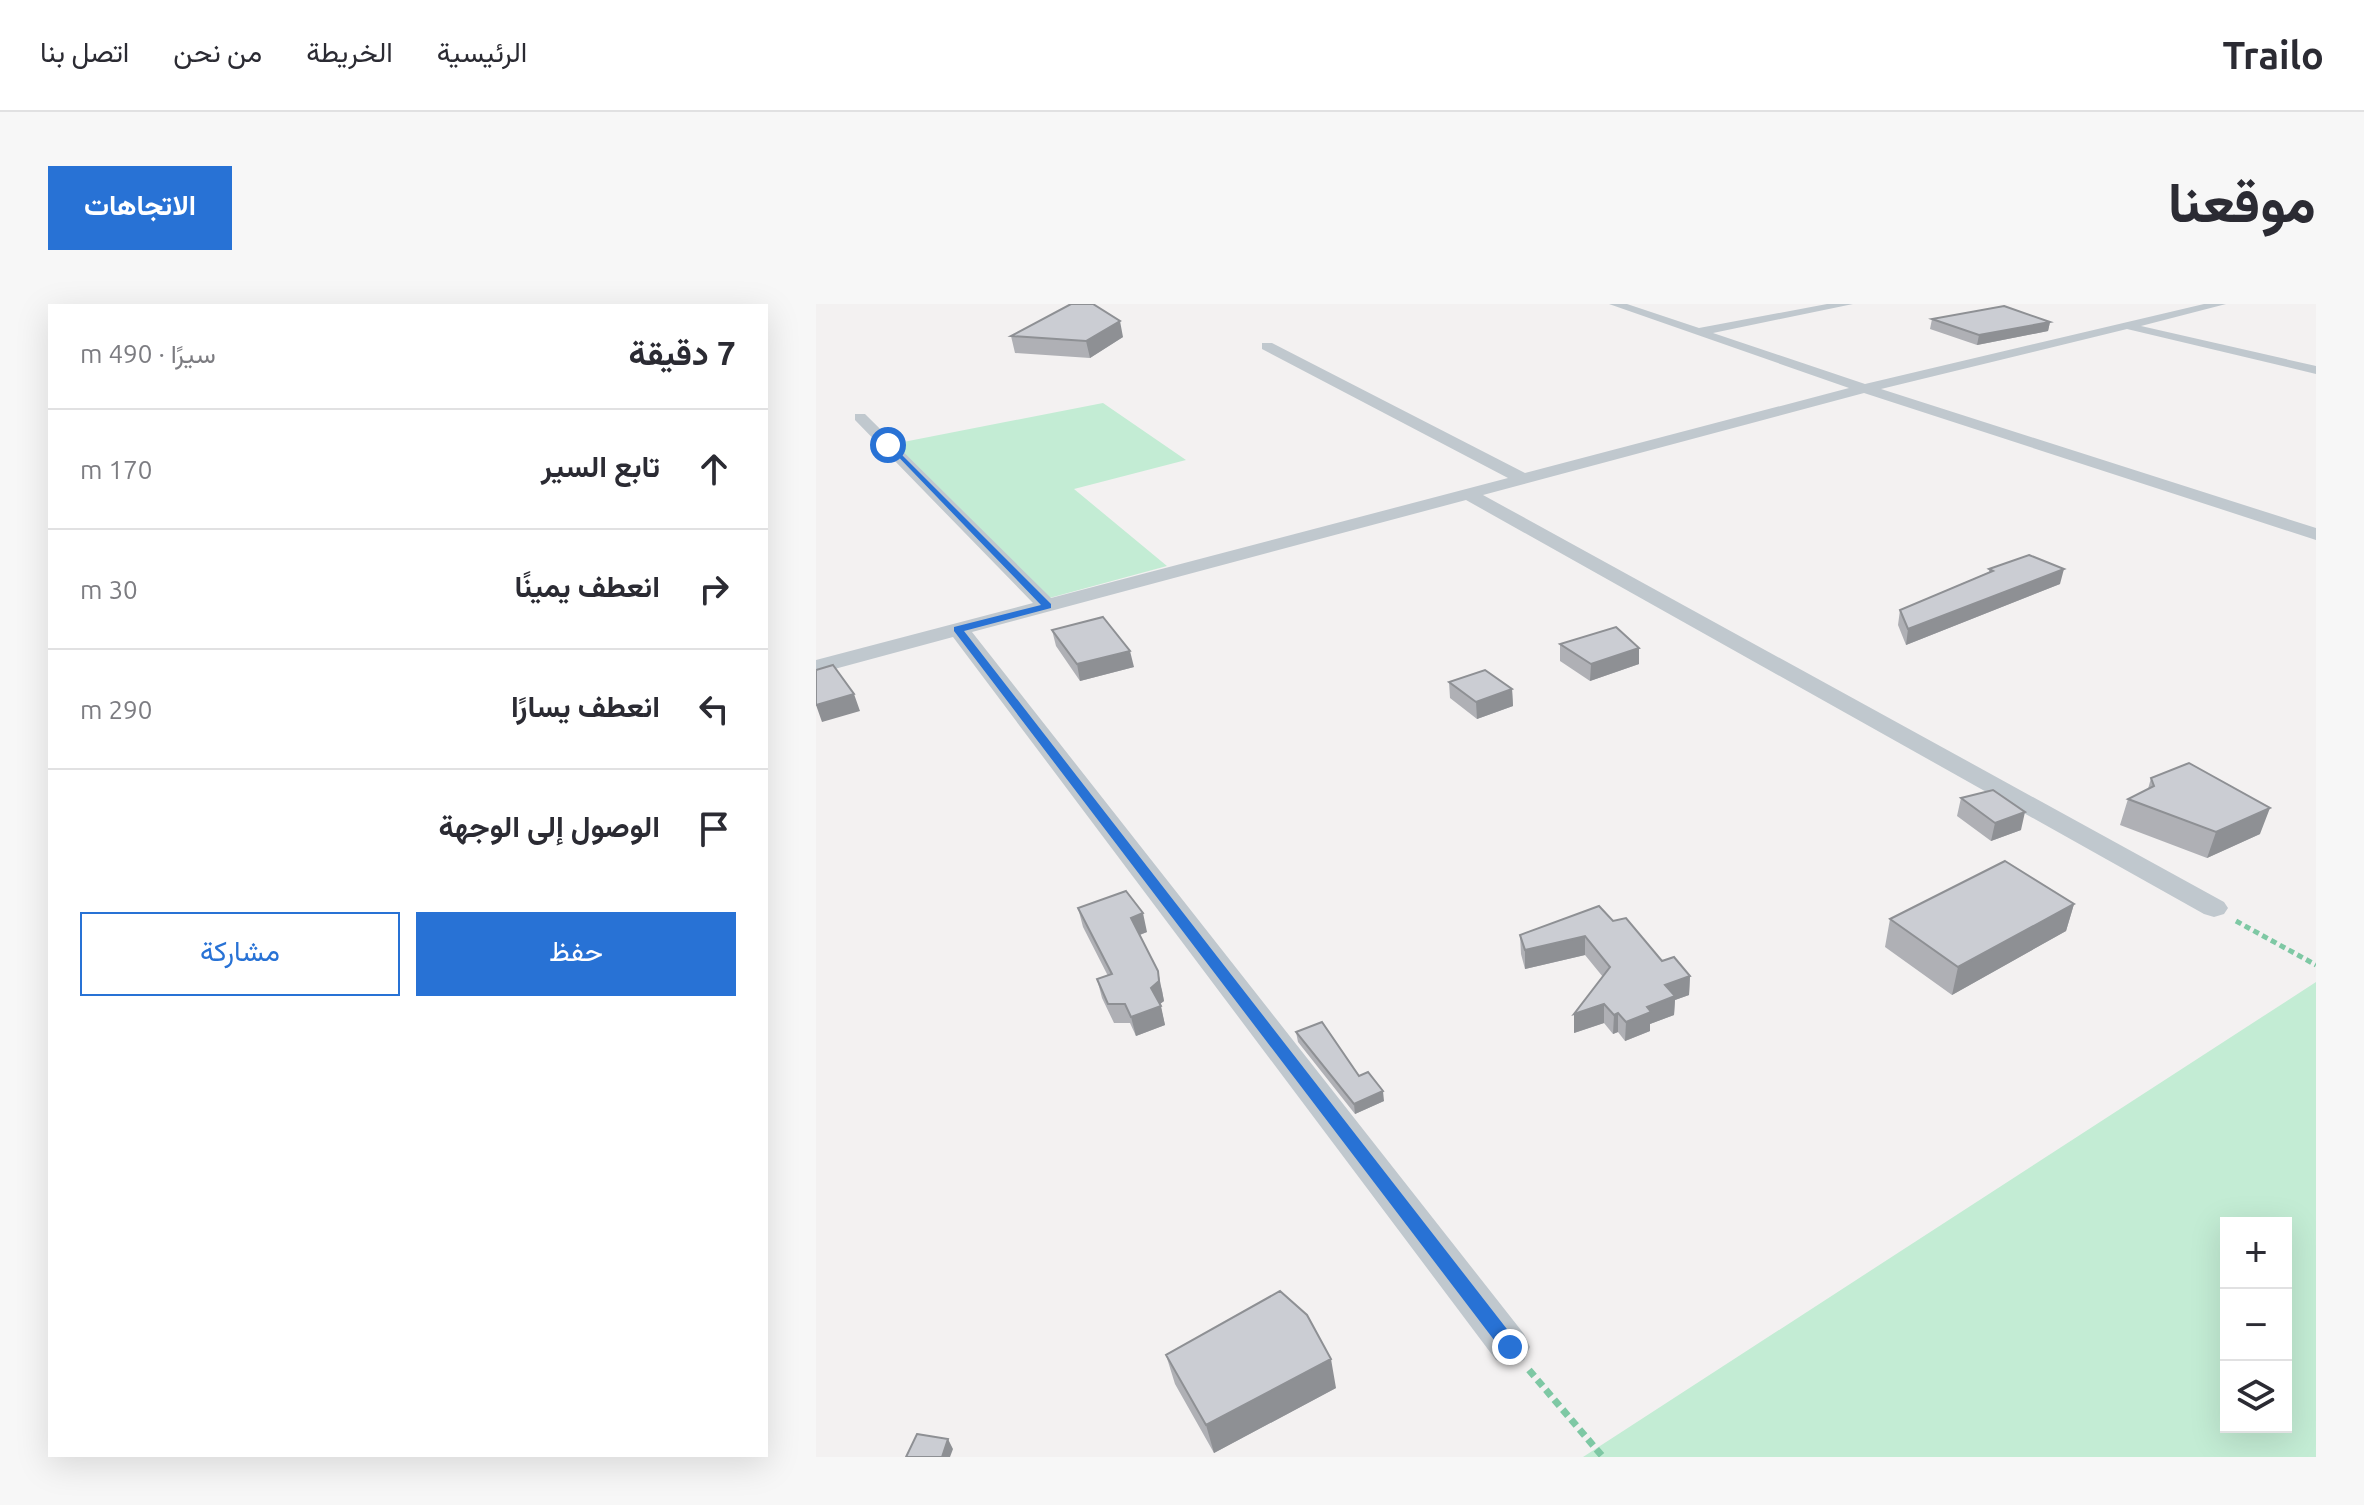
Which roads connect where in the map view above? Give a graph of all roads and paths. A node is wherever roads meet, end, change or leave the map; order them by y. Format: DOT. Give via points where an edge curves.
graph roads {
  1 [pos="1615,304"];
  2 [pos="1847,304"];
  3 [pos="2220,304"];
  4 [pos="2125,326"];
  5 [pos="1697,332"];
  6 [pos="1267,346"];
  7 [pos="2316,370"];
  8 [pos="1866,389"];
  9 [pos="860,417"];
  10 [pos="1525,480"];
  11 [pos="1470,495"];
  12 [pos="2316,534"];
  13 [pos="1047,606"];
  14 [pos="958,629"];
  15 [pos="816,667"];
  16 [pos="2214,908"];
  17 [pos="2316,965"];
  18 [pos="1510,1347"];
  19 [pos="1603,1457"];
  1 -- 5 [label="street"];
  2 -- 5 [label="street"];
  3 -- 4 [label="street"];
  4 -- 7 [label="street"];
  4 -- 8 [label="street"];
  5 -- 8 [label="street"];
  6 -- 10 [label="street"];
  8 -- 10 [label="street"];
  8 -- 12 [label="street"];
  9 -- 13 [label="street"];
  10 -- 11 [label="street"];
  11 -- 13 [label="street"];
  11 -- 16 [label="street"];
  13 -- 14 [label="street"];
  14 -- 15 [label="street"];
  14 -- 18 [label="street"];
  16 -- 17 [label="path"];
  18 -- 19 [label="path"];
}
